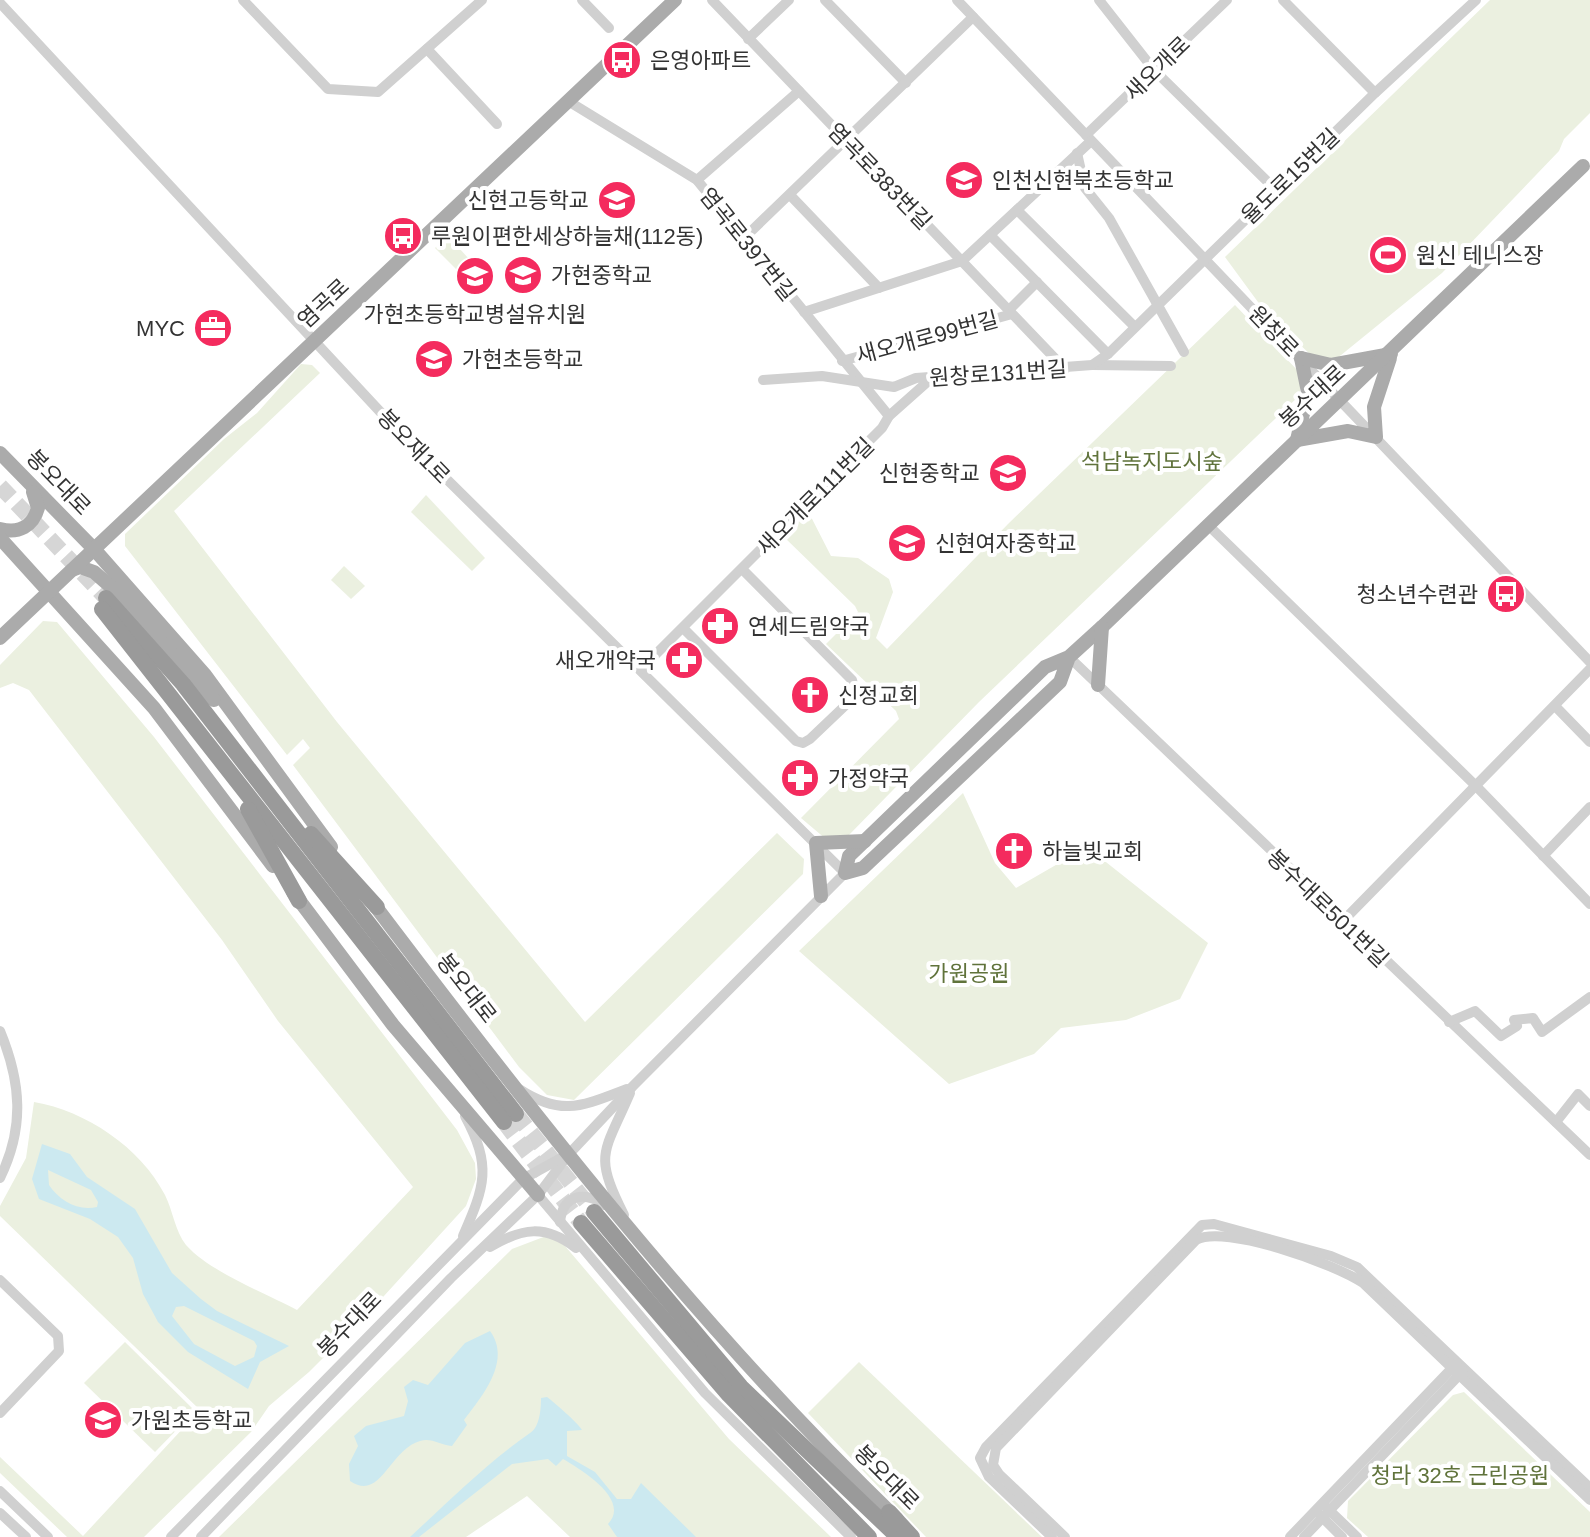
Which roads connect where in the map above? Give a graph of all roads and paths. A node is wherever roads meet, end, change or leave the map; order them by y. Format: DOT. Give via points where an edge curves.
graph roads {
  1 [pos="243,0"];
  2 [pos="482,0"];
  3 [pos="582,0"];
  4 [pos="675,0"];
  5 [pos="712,0"];
  6 [pos="789,0"];
  7 [pos="825,0"];
  8 [pos="957,0"];
  9 [pos="1099,0"];
  10 [pos="1227,0"];
  11 [pos="1283,0"];
  12 [pos="1476,0"];
  13 [pos="0,3"];
  14 [pos="973,17"];
  15 [pos="609,28"];
  16 [pos="748,39"];
  17 [pos="427,49"];
  18 [pos="1154,70"];
  19 [pos="906,83"];
  20 [pos="799,91"];
  21 [pos="1375,93"];
  22 [pos="568,101"];
  23 [pos="497,124"];
  24 [pos="1089,138"];
  25 [pos="847,141"];
  26 [pos="1077,153"];
  27 [pos="1583,166"];
  28 [pos="697,180"];
  29 [pos="1276,190"];
  30 [pos="790,195"];
  31 [pos="1017,210"];
  32 [pos="990,235"];
  33 [pos="744,238"];
  34 [pos="1205,259"];
  35 [pos="962,261"];
  36 [pos="1037,282"];
  37 [pos="879,288"];
  38 [pos="1158,305"];
  39 [pos="804,312"];
  40 [pos="1010,312"];
  41 [pos="1135,327"];
  42 [pos="316,340"];
  43 [pos="1184,352"];
  44 [pos="1391,353"];
  45 [pos="1108,354"];
  46 [pos="1301,358"];
  47 [pos="842,361"];
  48 [pos="1092,365"];
  49 [pos="1171,366"];
  50 [pos="1065,369"];
  51 [pos="934,376"];
  52 [pos="763,380"];
  53 [pos="860,382"];
  54 [pos="1341,400"];
  55 [pos="889,416"];
  56 [pos="1376,437"];
  57 [pos="1297,440"];
  58 [pos="0,453"];
  59 [pos="28,482"];
  60 [pos="1208,525"];
  61 [pos="0,529"];
  62 [pos="0,538"];
  63 [pos="94,549"];
  64 [pos="742,569"];
  65 [pos="72,570"];
  66 [pos="50,591"];
  67 [pos="1102,627"];
  68 [pos="683,628"];
  69 [pos="0,638"];
  70 [pos="1069,657"];
  71 [pos="1590,662"];
  72 [pos="641,669"];
  73 [pos="1590,669"];
  74 [pos="183,684"];
  75 [pos="1098,685"];
  76 [pos="1555,706"];
  77 [pos="181,707"];
  78 [pos="242,729"];
  79 [pos="1590,742"];
  80 [pos="1476,786"];
  81 [pos="1590,807"];
  82 [pos="865,841"];
  83 [pos="816,843"];
  84 [pos="1543,856"];
  85 [pos="845,873"];
  86 [pos="821,896"];
  87 [pos="299,901"];
  88 [pos="1590,904"];
  89 [pos="377,907"];
  90 [pos="1342,922"];
  91 [pos="1590,997"];
  92 [pos="1449,1022"];
  93 [pos="0,1031"];
  94 [pos="511,1083"];
  95 [pos="633,1086"];
  96 [pos="457,1100"];
  97 [pos="1590,1106"];
  98 [pos="1556,1122"];
  99 [pos="569,1154"];
  100 [pos="1590,1155"];
  101 [pos="0,1178"];
  102 [pos="523,1179"];
  103 [pos="538,1195"];
  104 [pos="613,1210"];
  105 [pos="560,1222"];
  106 [pos="632,1232"];
  107 [pos="459,1243"];
  108 [pos="474,1256"];
  109 [pos="593,1260"];
  110 [pos="0,1280"];
  111 [pos="1459,1368"];
  112 [pos="0,1413"];
  113 [pos="1590,1488"];
  114 [pos="0,1491"];
  115 [pos="1590,1500"];
  116 [pos="1322,1511"];
  117 [pos="889,1512"];
  118 [pos="0,1513"];
  119 [pos="26,1537"];
  120 [pos="48,1537"];
  121 [pos="171,1537"];
  122 [pos="201,1537"];
  123 [pos="851,1537"];
  124 [pos="869,1537"];
  125 [pos="898,1537"];
  126 [pos="914,1537"];
  127 [pos="1052,1537"];
  128 [pos="1065,1537"];
  129 [pos="1290,1537"];
  130 [pos="1304,1537"];
  131 [pos="1342,1537"];
  132 [pos="1357,1537"];
  1 -- 17 [label="street" via="328,89 378,92"];
  2 -- 17 [label="street"];
  3 -- 15 [label="street"];
  4 -- 22 [label="main road, 염곡로"];
  5 -- 16 [label="street, 염곡로383번길"];
  6 -- 16 [label="street"];
  7 -- 19 [label="street"];
  8 -- 14 [label="street, 원창로"];
  9 -- 18 [label="street"];
  10 -- 18 [label="street, 새오개로"];
  11 -- 21 [label="street"];
  12 -- 21 [label="street, 율도로15번길"];
  13 -- 42 [label="street, 봉오재1로"];
  14 -- 19 [label="street"];
  14 -- 24 [label="street, 원창로"];
  16 -- 20 [label="street, 염곡로383번길"];
  17 -- 23 [label="street"];
  18 -- 24 [label="street, 새오개로"];
  18 -- 29 [label="street"];
  19 -- 25 [label="street"];
  20 -- 25 [label="street, 염곡로383번길"];
  20 -- 28 [label="street"];
  21 -- 29 [label="street, 율도로15번길"];
  22 -- 28 [label="street, 염곡로397번길"];
  22 -- 42 [label="main road, 염곡로"];
  24 -- 26 [label="street, 새오개로"];
  24 -- 34 [label="street, 원창로"];
  25 -- 30 [label="street"];
  25 -- 35 [label="street, 염곡로383번길"];
  26 -- 31 [label="street, 새오개로"];
  26 -- 38 [label="street" via="1085,188 1109,218"];
  27 -- 44 [label="main road, 봉수대로"];
  28 -- 33 [label="street, 염곡로397번길"];
  29 -- 34 [label="street, 율도로15번길"];
  30 -- 33 [label="street"];
  30 -- 37 [label="street"];
  31 -- 32 [label="street, 새오개로"];
  31 -- 41 [label="street"];
  32 -- 35 [label="street, 새오개로"];
  32 -- 36 [label="street"];
  33 -- 39 [label="street, 염곡로397번길"];
  34 -- 38 [label="street, 원창로131번길"];
  34 -- 46 [label="street, 원창로"];
  35 -- 37 [label="street, 새오개로"];
  35 -- 40 [label="street, 새오개로99번길"];
  36 -- 40 [label="street"];
  36 -- 45 [label="street"];
  37 -- 39 [label="street, 새오개로"];
  38 -- 41 [label="street, 원창로131번길"];
  38 -- 43 [label="street"];
  39 -- 47 [label="street, 새오개로111번길"];
  40 -- 47 [label="street, 새오개로99번길"];
  40 -- 50 [label="street, 새오개로99번길"];
  41 -- 45 [label="street, 원창로131번길"];
  42 -- 63 [label="main road, 염곡로"];
  42 -- 72 [label="street, 봉오재1로" via="409,443"];
  44 -- 46 [label="main road" via="1331,365"];
  44 -- 54 [label="main road, 봉수대로"];
  44 -- 56 [label="main road" via="1374,407"];
  45 -- 48 [label="street, 원창로131번길"];
  46 -- 54 [label="street, 원창로"];
  46 -- 57 [label="main road" via="1308,392"];
  47 -- 53 [label="street, 새오개로111번길"];
  48 -- 49 [label="street, 원창로131번길"];
  48 -- 50 [label="street, 원창로131번길"];
  50 -- 51 [label="street, 원창로131번길"];
  51 -- 53 [label="street, 원창로131번길" via="894,387"];
  51 -- 55 [label="street"];
  52 -- 53 [label="street, 원창로131번길" via="822,376"];
  53 -- 55 [label="street, 새오개로111번길"];
  54 -- 56 [label="street, 원창로"];
  54 -- 57 [label="main road, 봉수대로"];
  55 -- 64 [label="street, 새오개로111번길"];
  56 -- 57 [label="main road" via="1348,431"];
  56 -- 71 [label="street, 원창로"];
  57 -- 60 [label="main road, 봉수대로"];
  58 -- 59 [label="main road, 봉오대로"];
  59 -- 61 [label="main road" via="37,499 36,516 23,529"];
  59 -- 63 [label="main road, 봉오대로"];
  60 -- 67 [label="main road, 봉수대로"];
  60 -- 80 [label="street"];
  62 -- 66 [label="main road"];
  63 -- 65 [label="main road, 염곡로"];
  63 -- 78 [label="main road, 봉오대로" via="205,675"];
  64 -- 68 [label="street, 새오개로111번길"];
  64 -- 68 [label="street" via="852,680 851,700 810,739 796,741"];
  65 -- 66 [label="main road, 염곡로"];
  65 -- 78 [label="main road" via="94,572 110,586"];
  66 -- 69 [label="main road, 염곡로"];
  66 -- 87 [label="main road" via="154,708"];
  67 -- 70 [label="main road, 봉수대로"];
  67 -- 75 [label="main road"];
  68 -- 72 [label="street, 새오개로111번길"];
  70 -- 75 [label="street, 봉수대로501번길"];
  70 -- 82 [label="main road, 봉수대로" via="1045,667"];
  70 -- 85 [label="main road, 봉수대로" via="1060,682 863,868"];
  72 -- 83 [label="street, 봉오재1로"];
  73 -- 76 [label="street"];
  74 -- 77 [label="highway, 봉오대로" via="102,601"];
  74 -- 77 [label="highway, 봉오대로" via="510,1118"];
  74 -- 89 [label="highway"];
  75 -- 90 [label="street, 봉수대로501번길"];
  76 -- 79 [label="street"];
  76 -- 80 [label="street"];
  77 -- 87 [label="highway" via="266,836"];
  78 -- 89 [label="main road, 봉오대로"];
  80 -- 84 [label="street"];
  80 -- 90 [label="street"];
  81 -- 84 [label="street"];
  82 -- 83 [label="main road"];
  82 -- 85 [label="main road, 봉수대로" via="849,856"];
  83 -- 85 [label="street, 봉오재1로"];
  83 -- 86 [label="main road"];
  84 -- 88 [label="street"];
  85 -- 86 [label="street, 봉수대로"];
  86 -- 95 [label="street, 봉수대로"];
  87 -- 96 [label="main road"];
  89 -- 94 [label="main road, 봉오대로"];
  90 -- 92 [label="street, 봉수대로501번길"];
  91 -- 92 [label="street" via="1542,1032 1533,1018 1514,1020 1517,1026 1501,1036 1475,1011"];
  92 -- 98 [label="street, 봉수대로501번길"];
  93 -- 101 [label="street" via="13,1065 19,1108 16,1138"];
  94 -- 95 [label="street" via="540,1102 564,1108"];
  94 -- 99 [label="main road, 봉오대로"];
  95 -- 99 [label="street, 봉수대로"];
  95 -- 106 [label="street" via="607,1145 604,1169"];
  96 -- 102 [label="main road"];
  96 -- 107 [label="street" via="478,1140 484,1169 483,1188"];
  97 -- 98 [label="street" via="1578,1094"];
  98 -- 100 [label="street, 봉수대로501번길"];
  99 -- 102 [label="street, 봉수대로"];
  99 -- 103 [label="street, 봉수대로"];
  99 -- 104 [label="main road, 봉오대로"];
  102 -- 103 [label="main road"];
  102 -- 107 [label="street, 봉수대로"];
  103 -- 105 [label="street"];
  103 -- 108 [label="street, 봉수대로"];
  104 -- 105 [label="street" via="594,1198 576,1197 564,1206"];
  104 -- 106 [label="main road, 봉오대로"];
  105 -- 109 [label="street"];
  106 -- 117 [label="main road, 봉오대로" via="721,1336"];
  107 -- 121 [label="street, 봉수대로"];
  108 -- 109 [label="street" via="506,1238 538,1229 567,1240"];
  108 -- 122 [label="street, 봉수대로"];
  109 -- 123 [label="street" via="705,1393"];
  110 -- 112 [label="street" via="58,1336 60,1344"];
  111 -- 113 [label="street"];
  111 -- 115 [label="street"];
  111 -- 116 [label="street"];
  111 -- 127 [label="street" via="1357,1267 1214,1224 1202,1225 980,1458 989,1477"];
  111 -- 128 [label="street" via="1348,1272 1234,1238 1205,1235 996,1448 993,1465 999,1474"];
  114 -- 120 [label="street"];
  116 -- 129 [label="street"];
  116 -- 130 [label="street"];
  116 -- 131 [label="street"];
  116 -- 132 [label="street"];
  117 -- 126 [label="highway"];
  118 -- 119 [label="street"];
  124 -- 125 [label="highway, 봉오대로" via="729,1395 587,1218 741,1387"];
}
